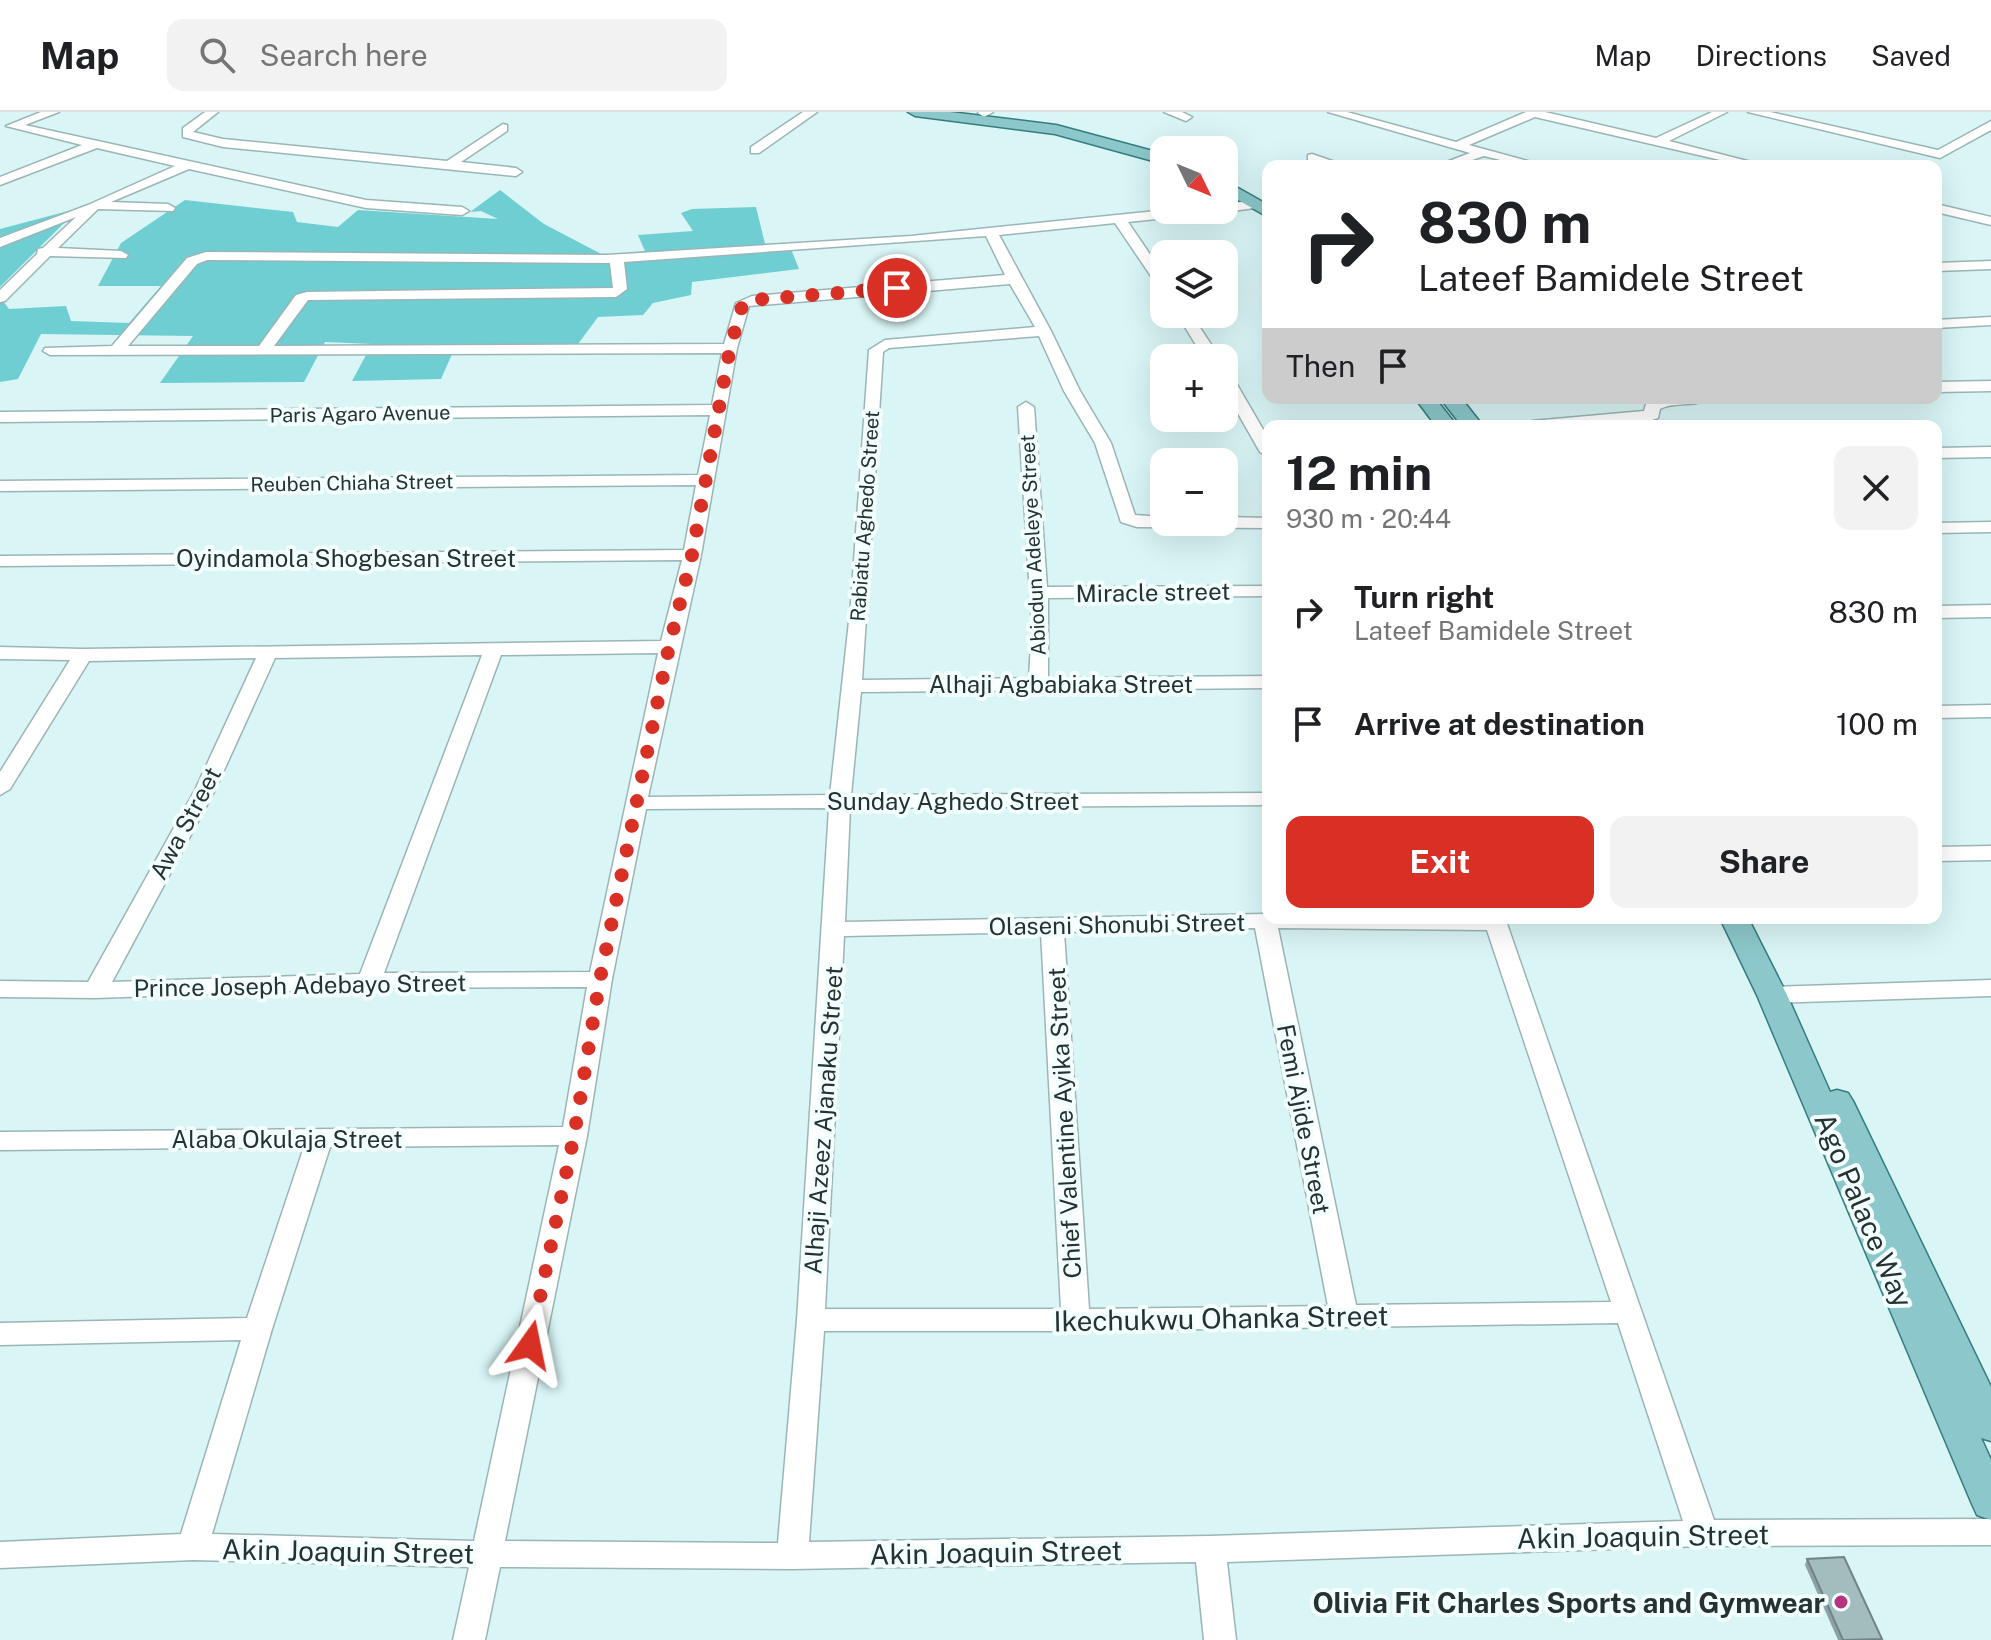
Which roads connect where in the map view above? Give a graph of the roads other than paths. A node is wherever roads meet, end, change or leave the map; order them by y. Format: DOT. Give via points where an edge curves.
graph roads {
  1 [pos="53,112"];
  2 [pos="212,112"];
  3 [pos="811,112"];
  4 [pos="915,112"];
  5 [pos="981,112"];
  6 [pos="1170,112"];
  7 [pos="1535,112"];
  8 [pos="1721,112"];
  9 [pos="1754,112"];
  10 [pos="1343,113"];
  11 [pos="1186,117"];
  12 [pos="1991,125"];
  13 [pos="6,128"];
  14 [pos="503,128"];
  15 [pos="1660,141"];
  16 [pos="94,145"];
  17 [pos="1457,146"];
  18 [pos="1150,148"];
  19 [pos="755,150"];
  20 [pos="1483,154"];
  21 [pos="1150,155"];
  22 [pos="1312,158"];
  23 [pos="1318,160"];
  24 [pos="1462,160"];
  25 [pos="1470,160"];
  26 [pos="1500,160"];
  27 [pos="1512,160"];
  28 [pos="1737,160"];
  29 [pos="187,165"];
  30 [pos="449,165"];
  31 [pos="516,172"];
  32 [pos="0,181"];
  33 [pos="1238,185"];
  34 [pos="1238,192"];
  35 [pos="1262,203"];
  36 [pos="97,204"];
  37 [pos="1262,204"];
  38 [pos="1262,205"];
  39 [pos="1238,207"];
  40 [pos="168,208"];
  41 [pos="1942,209"];
  42 [pos="462,211"];
  43 [pos="1150,216"];
  44 [pos="1119,219"];
  45 [pos="1991,221"];
  46 [pos="991,233"];
  47 [pos="0,243"];
  48 [pos="43,252"];
  49 [pos="121,255"];
  50 [pos="617,259"];
  51 [pos="1150,264"];
  52 [pos="1991,265"];
  53 [pos="1942,267"];
  54 [pos="1014,279"];
  55 [pos="0,298"];
  56 [pos="1991,321"];
  57 [pos="1942,324"];
  58 [pos="1044,331"];
  59 [pos="730,348"];
  60 [pos="263,350"];
  61 [pos="50,351"];
  62 [pos="116,351"];
  63 [pos="1991,386"];
  64 [pos="1942,387"];
  65 [pos="1238,400"];
  66 [pos="1430,404"];
  67 [pos="1455,404"];
  68 [pos="1026,407"];
  69 [pos="720,410"];
  70 [pos="0,417"];
  71 [pos="1442,420"];
  72 [pos="1468,420"];
  73 [pos="1262,442"];
  74 [pos="1991,452"];
  75 [pos="1942,453"];
  76 [pos="704,480"];
  77 [pos="0,486"];
  78 [pos="1262,523"];
  79 [pos="1991,527"];
  80 [pos="1942,528"];
  81 [pos="692,555"];
  82 [pos="0,561"];
  83 [pos="1262,591"];
  84 [pos="1038,593"];
  85 [pos="1991,611"];
  86 [pos="1942,612"];
  87 [pos="669,647"];
  88 [pos="494,648"];
  89 [pos="268,652"];
  90 [pos="0,653"];
  91 [pos="83,655"];
  92 [pos="1262,682"];
  93 [pos="1038,683"];
  94 [pos="854,686"];
  95 [pos="1991,711"];
  96 [pos="1942,712"];
  97 [pos="0,789"];
  98 [pos="1262,799"];
  99 [pos="840,802"];
  100 [pos="638,803"];
  101 [pos="1991,853"];
  102 [pos="1942,854"];
  103 [pos="1262,921"];
  104 [pos="1266,924"];
  105 [pos="1496,924"];
  106 [pos="1738,924"];
  107 [pos="1755,924"];
  108 [pos="1052,925"];
  109 [pos="835,929"];
  110 [pos="600,979"];
  111 [pos="369,981"];
  112 [pos="1991,988"];
  113 [pos="0,989"];
  114 [pos="96,990"];
  115 [pos="1779,995"];
  116 [pos="574,1136"];
  117 [pos="320,1139"];
  118 [pos="0,1141"];
  119 [pos="1630,1312"];
  120 [pos="1344,1317"];
  121 [pos="811,1320"];
  122 [pos="1076,1320"];
  123 [pos="258,1329"];
  124 [pos="0,1334"];
  125 [pos="1991,1426"];
  126 [pos="1991,1504"];
  127 [pos="1991,1532"];
  128 [pos="1703,1533"];
  129 [pos="193,1547"];
  130 [pos="1210,1549"];
  131 [pos="486,1554"];
  132 [pos="0,1555"];
  133 [pos="792,1556"];
  134 [pos="469,1640"];
  135 [pos="1220,1640"];
  1 -- 13 [label="street"];
  2 -- 30 [label="street" via="187,134 223,143"];
  3 -- 19 [label="street"];
  4 -- 21 [label="main road" via="1056,130"];
  5 -- 18 [label="main road"];
  6 -- 11 [label="street"];
  7 -- 15 [label="street" via="1642,141"];
  7 -- 17 [label="street"];
  8 -- 15 [label="street"];
  9 -- 12 [label="street" via="1940,154"];
  10 -- 17 [label="street"];
  13 -- 16 [label="street"];
  14 -- 30 [label="street"];
  15 -- 28 [label="street"];
  16 -- 29 [label="street"];
  16 -- 32 [label="street"];
  17 -- 20 [label="street"];
  20 -- 24 [label="street"];
  20 -- 25 [label="street"];
  20 -- 26 [label="street"];
  20 -- 27 [label="street"];
  22 -- 23 [label="street"];
  29 -- 36 [label="street"];
  29 -- 42 [label="street" via="366,204"];
  30 -- 31 [label="street"];
  33 -- 35 [label="main road"];
  34 -- 37 [label="main road"];
  36 -- 40 [label="street"];
  36 -- 47 [label="street"];
  36 -- 48 [label="street"];
  38 -- 39 [label="street"];
  41 -- 45 [label="street"];
  43 -- 44 [label="street"];
  44 -- 46 [label="street"];
  44 -- 51 [label="street"];
  46 -- 50 [label="street"];
  46 -- 54 [label="street"];
  48 -- 49 [label="street"];
  48 -- 55 [label="street"];
  50 -- 60 [label="street" via="616,293 307,296"];
  50 -- 62 [label="street" via="197,258"];
  52 -- 53 [label="street"];
  54 -- 58 [label="street"];
  54 -- 59 [label="street" via="752,300 743,303"];
  56 -- 57 [label="street"];
  58 -- 78 [label="street" via="1103,443 1127,518"];
  58 -- 94 [label="street, Rabiatu Aghedo Street" via="876,350"];
  59 -- 60 [label="street"];
  59 -- 69 [label="street"];
  60 -- 62 [label="street"];
  61 -- 62 [label="street"];
  63 -- 64 [label="street"];
  65 -- 73 [label="street"];
  66 -- 71 [label="main road"];
  67 -- 72 [label="main road"];
  68 -- 84 [label="street, Abiodun Adeleye Street"];
  69 -- 70 [label="street, Paris Agaro Avenue"];
  69 -- 76 [label="street"];
  74 -- 75 [label="street"];
  76 -- 77 [label="street, Reuben Chiaha Street"];
  76 -- 81 [label="street"];
  79 -- 80 [label="street"];
  81 -- 82 [label="street, Oyindamola Shogbesan Street"];
  81 -- 87 [label="street"];
  83 -- 84 [label="street, Miracle street"];
  84 -- 93 [label="street, Abiodun Adeleye Street"];
  85 -- 86 [label="street"];
  87 -- 88 [label="street"];
  87 -- 100 [label="street"];
  88 -- 89 [label="street"];
  88 -- 111 [label="street"];
  89 -- 91 [label="street"];
  89 -- 114 [label="street, Awa Street" via="205,790"];
  90 -- 91 [label="street"];
  91 -- 97 [label="street"];
  92 -- 93 [label="street, Alhaji Agbabiaka Street"];
  93 -- 94 [label="street, Alhaji Agbabiaka Street"];
  94 -- 99 [label="street, Alhaji Azeez Ajanaku Street"];
  95 -- 96 [label="street"];
  98 -- 99 [label="street, Sunday Aghedo Street"];
  99 -- 100 [label="street, Sunday Aghedo Street"];
  99 -- 109 [label="street, Alhaji Azeez Ajanaku Street"];
  100 -- 110 [label="street"];
  101 -- 102 [label="street"];
  103 -- 108 [label="street, Olaseni Shonubi Street"];
  104 -- 120 [label="street, Femi Ajide Street"];
  105 -- 119 [label="street"];
  106 -- 115 [label="main road, Ago Palace Way"];
  107 -- 115 [label="main road, Ago Palace Way"];
  108 -- 109 [label="street, Olaseni Shonubi Street"];
  108 -- 122 [label="street, Chief Valentine Ayika Street"];
  109 -- 121 [label="street, Alhaji Azeez Ajanaku Street"];
  110 -- 111 [label="street, Prince Joseph Adebayo Street"];
  110 -- 116 [label="street"];
  111 -- 114 [label="street, Prince Joseph Adebayo Street"];
  112 -- 115 [label="street"];
  113 -- 114 [label="street, Prince Joseph Adebayo Street"];
  115 -- 125 [label="main road, Ago Palace Way"];
  115 -- 126 [label="main road, Ago Palace Way"];
  116 -- 117 [label="street, Alaba Okulaja Street"];
  116 -- 131 [label="street"];
  117 -- 118 [label="street, Alaba Okulaja Street"];
  117 -- 123 [label="street"];
  119 -- 120 [label="street, Ikechukwu Ohanka Street"];
  119 -- 128 [label="street"];
  120 -- 122 [label="street, Ikechukwu Ohanka Street"];
  121 -- 122 [label="street, Ikechukwu Ohanka Street"];
  121 -- 133 [label="street, Alhaji Azeez Ajanaku Street"];
  123 -- 124 [label="street"];
  123 -- 129 [label="street"];
  127 -- 128 [label="street, Akin Joaquin Street"];
  128 -- 130 [label="street, Akin Joaquin Street"];
  129 -- 131 [label="street, Akin Joaquin Street"];
  129 -- 132 [label="street, Akin Joaquin Street"];
  130 -- 133 [label="street, Akin Joaquin Street"];
  130 -- 135 [label="street"];
  131 -- 133 [label="street, Akin Joaquin Street"];
  131 -- 134 [label="street"];
}
